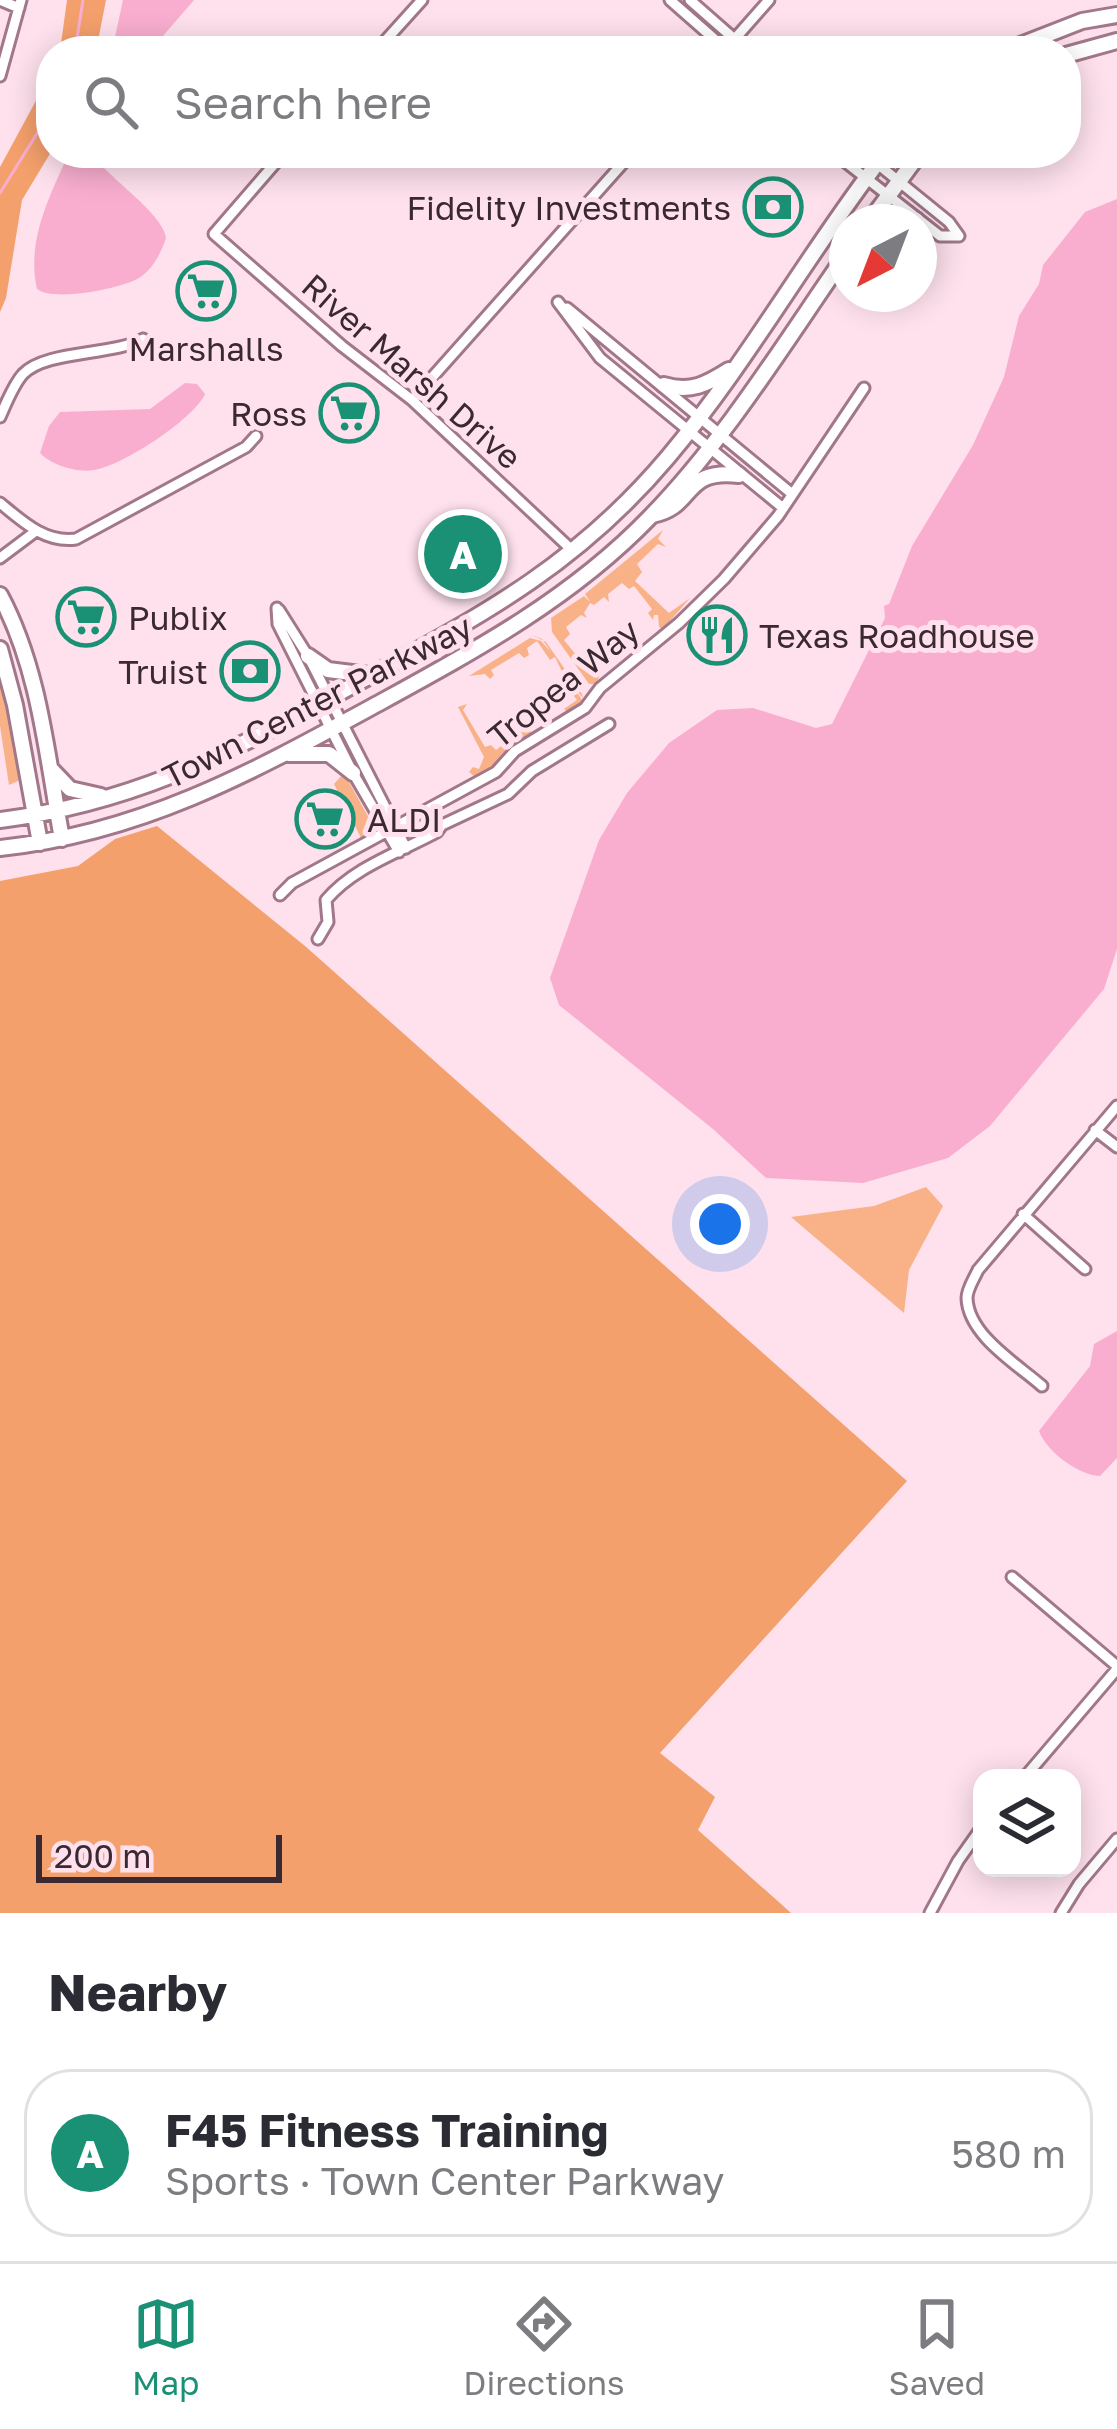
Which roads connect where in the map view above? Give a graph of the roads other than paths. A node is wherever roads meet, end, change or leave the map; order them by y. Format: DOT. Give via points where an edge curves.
graph roads {
  1 [pos="422,0"];
  2 [pos="670,0"];
  3 [pos="689,0"];
  4 [pos="769,0"];
  5 [pos="0,1"];
  6 [pos="20,4"];
  7 [pos="1117,14"];
  8 [pos="390,36"];
  9 [pos="710,36"];
  10 [pos="730,36"];
  11 [pos="738,36"];
  12 [pos="1044,36"];
  13 [pos="1117,41"];
  14 [pos="1081,51"];
  15 [pos="0,76"];
  16 [pos="271,168"];
  17 [pos="619,168"];
  18 [pos="852,168"];
  19 [pos="875,168"];
  20 [pos="888,168"];
  21 [pos="908,168"];
  22 [pos="866,180"];
  23 [pos="897,181"];
  24 [pos="887,195"];
  25 [pos="881,204"];
  26 [pos="897,204"];
  27 [pos="927,204"];
  28 [pos="937,212"];
  29 [pos="937,234"];
  30 [pos="829,278"];
  31 [pos="143,339"];
  32 [pos="734,367"];
  33 [pos="664,385"];
  34 [pos="864,388"];
  35 [pos="412,400"];
  36 [pos="700,416"];
  37 [pos="0,417"];
  38 [pos="688,433"];
  39 [pos="719,434"];
  40 [pos="256,436"];
  41 [pos="709,448"];
  42 [pos="739,475"];
  43 [pos="790,493"];
  44 [pos="0,503"];
  45 [pos="783,508"];
  46 [pos="652,515"];
  47 [pos="36,531"];
  48 [pos="573,551"];
  49 [pos="0,557"];
  50 [pos="0,596"];
  51 [pos="0,650"];
  52 [pos="308,656"];
  53 [pos="374,675"];
  54 [pos="324,701"];
  55 [pos="608,724"];
  56 [pos="337,725"];
  57 [pos="284,755"];
  58 [pos="47,763"];
  59 [pos="353,773"];
  60 [pos="118,797"];
  61 [pos="57,811"];
  62 [pos="36,815"];
  63 [pos="0,820"];
  64 [pos="397,825"];
  65 [pos="386,832"];
  66 [pos="62,839"];
  67 [pos="40,843"];
  68 [pos="0,848"];
  69 [pos="402,850"];
  70 [pos="280,895"];
  71 [pos="318,939"];
  72 [pos="1117,1106"];
  73 [pos="1095,1130"];
  74 [pos="1117,1147"];
  75 [pos="1024,1214"];
  76 [pos="1085,1269"];
  77 [pos="1042,1386"];
  78 [pos="1012,1577"];
  79 [pos="1117,1668"];
  80 [pos="1032,1769"];
  81 [pos="1117,1839"];
  82 [pos="973,1840"];
  83 [pos="930,1913"];
  84 [pos="1061,1913"];
  1 -- 8 [label="street"];
  2 -- 9 [label="street"];
  3 -- 10 [label="street"];
  4 -- 11 [label="street"];
  5 -- 6 [label="street"];
  6 -- 15 [label="street"];
  7 -- 12 [label="main road"];
  13 -- 14 [label="main road"];
  16 -- 35 [label="street, River Marsh Drive" via="214,234"];
  17 -- 35 [label="street"];
  18 -- 22 [label="street"];
  19 -- 22 [label="main road, Town Center Parkway"];
  20 -- 23 [label="street"];
  21 -- 23 [label="main road"];
  22 -- 24 [label="street"];
  22 -- 32 [label="main road, Town Center Parkway"];
  23 -- 24 [label="main road"];
  23 -- 27 [label="street"];
  24 -- 25 [label="main road"];
  24 -- 26 [label="street"];
  28 -- 29 [label="street" via="959,236"];
  30 -- 39 [label="main road, Town Center Parkway"];
  31 -- 37 [label="street" via="29,370"];
  32 -- 33 [label="main road" via="704,386"];
  32 -- 36 [label="main road, Town Center Parkway"];
  33 -- 36 [label="street"];
  33 -- 38 [label="street" via="558,302 600,358"];
  34 -- 43 [label="street, Tropea Way"];
  35 -- 48 [label="street, River Marsh Drive"];
  36 -- 38 [label="main road, Town Center Parkway"];
  36 -- 39 [label="street"];
  38 -- 41 [label="street"];
  38 -- 48 [label="main road, Town Center Parkway"];
  39 -- 41 [label="main road, Town Center Parkway"];
  39 -- 43 [label="street"];
  40 -- 47 [label="street" via="76,539"];
  41 -- 42 [label="street"];
  41 -- 46 [label="main road, Town Center Parkway"];
  42 -- 45 [label="street"];
  42 -- 46 [label="main road" via="699,479 670,512"];
  43 -- 45 [label="street, Tropea Way"];
  44 -- 47 [label="street"];
  45 -- 64 [label="street, Tropea Way" via="706,598 584,708 514,751 496,772"];
  46 -- 56 [label="main road, Town Center Parkway" via="567,591 495,640"];
  47 -- 49 [label="street"];
  48 -- 53 [label="main road, Town Center Parkway" via="496,608"];
  50 -- 58 [label="main road" via="37,689"];
  51 -- 62 [label="main road"];
  52 -- 53 [label="main road" via="328,670"];
  52 -- 54 [label="street"];
  52 -- 54 [label="street" via="277,608 278,624"];
  53 -- 54 [label="main road, Town Center Parkway"];
  54 -- 56 [label="street"];
  54 -- 60 [label="main road, Town Center Parkway" via="229,753"];
  55 -- 69 [label="street" via="454,828"];
  56 -- 57 [label="main road, Town Center Parkway"];
  56 -- 59 [label="street"];
  56 -- 64 [label="street"];
  57 -- 59 [label="main road" via="329,754"];
  57 -- 66 [label="main road, Town Center Parkway" via="175,807"];
  58 -- 60 [label="main road" via="70,789"];
  58 -- 61 [label="main road"];
  59 -- 65 [label="street"];
  60 -- 61 [label="main road, Town Center Parkway"];
  61 -- 62 [label="main road, Town Center Parkway"];
  61 -- 66 [label="main road"];
  62 -- 63 [label="main road, Town Center Parkway"];
  62 -- 67 [label="main road"];
  64 -- 65 [label="street, Tropea Way"];
  64 -- 69 [label="street"];
  65 -- 69 [label="street"];
  65 -- 70 [label="street, Tropea Way"];
  66 -- 67 [label="main road, Town Center Parkway"];
  67 -- 68 [label="main road, Town Center Parkway"];
  69 -- 71 [label="street" via="326,900 328,922"];
  72 -- 73 [label="street"];
  73 -- 74 [label="street"];
  73 -- 75 [label="street"];
  75 -- 76 [label="street"];
  75 -- 77 [label="street" via="967,1294 981,1331"];
  78 -- 79 [label="street"];
  79 -- 80 [label="street"];
  81 -- 84 [label="street"];
  82 -- 83 [label="street"];
}
